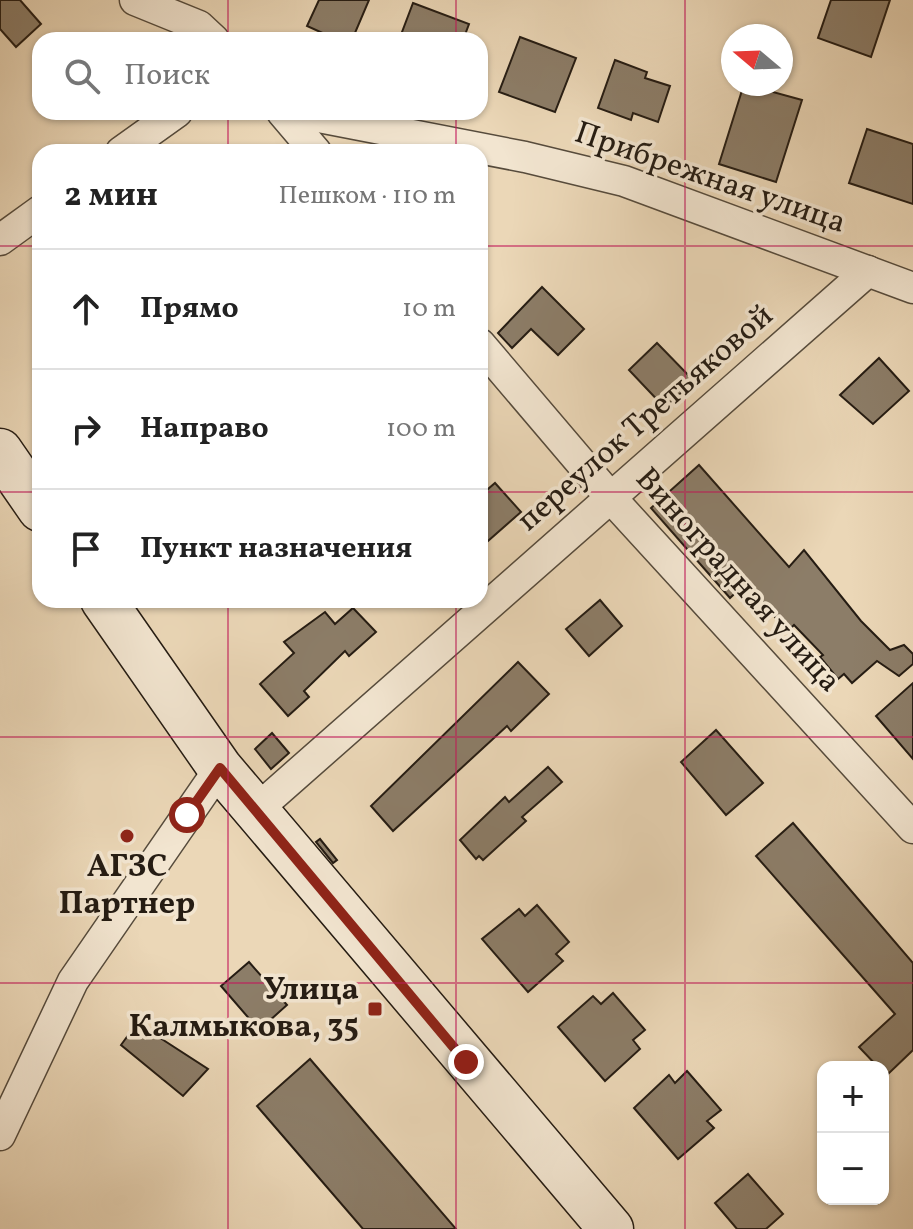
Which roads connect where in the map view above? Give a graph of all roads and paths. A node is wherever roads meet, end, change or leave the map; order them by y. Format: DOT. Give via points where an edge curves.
graph roads {
  1 [pos="135,0"];
  2 [pos="204,32"];
  3 [pos="166,120"];
  4 [pos="289,120"];
  5 [pos="334,120"];
  6 [pos="132,144"];
  7 [pos="309,144"];
  8 [pos="458,144"];
  9 [pos="488,150"];
  10 [pos="32,217"];
  11 [pos="0,240"];
  12 [pos="868,271"];
  13 [pos="913,288"];
  14 [pos="488,353"];
  15 [pos="0,451"];
  16 [pos="32,497"];
  17 [pos="611,498"];
  18 [pos="488,606"];
  19 [pos="109,608"];
  20 [pos="486,608"];
  21 [pos="220,768"];
  22 [pos="255,811"];
  23 [pos="913,828"];
  24 [pos="0,1135"];
  25 [pos="611,1229"];
  1 -- 2 [label="street"];
  3 -- 6 [label="street"];
  4 -- 7 [label="street"];
  5 -- 8 [label="street, Прибрежная улица"];
  9 -- 12 [label="street, Прибрежная улица" via="624,181"];
  10 -- 11 [label="street"];
  12 -- 13 [label="street, Прибрежная улица"];
  12 -- 17 [label="street, переулок Третьяковой"];
  14 -- 17 [label="street, Виноградная улица"];
  15 -- 16 [label="main road"];
  17 -- 18 [label="street, переулок Третьяковой"];
  17 -- 23 [label="street, Виноградная улица"];
  19 -- 21 [label="main road"];
  20 -- 22 [label="street, переулок Третьяковой"];
  21 -- 22 [label="main road"];
  21 -- 24 [label="street" via="73,981"];
  22 -- 25 [label="main road"];
}
